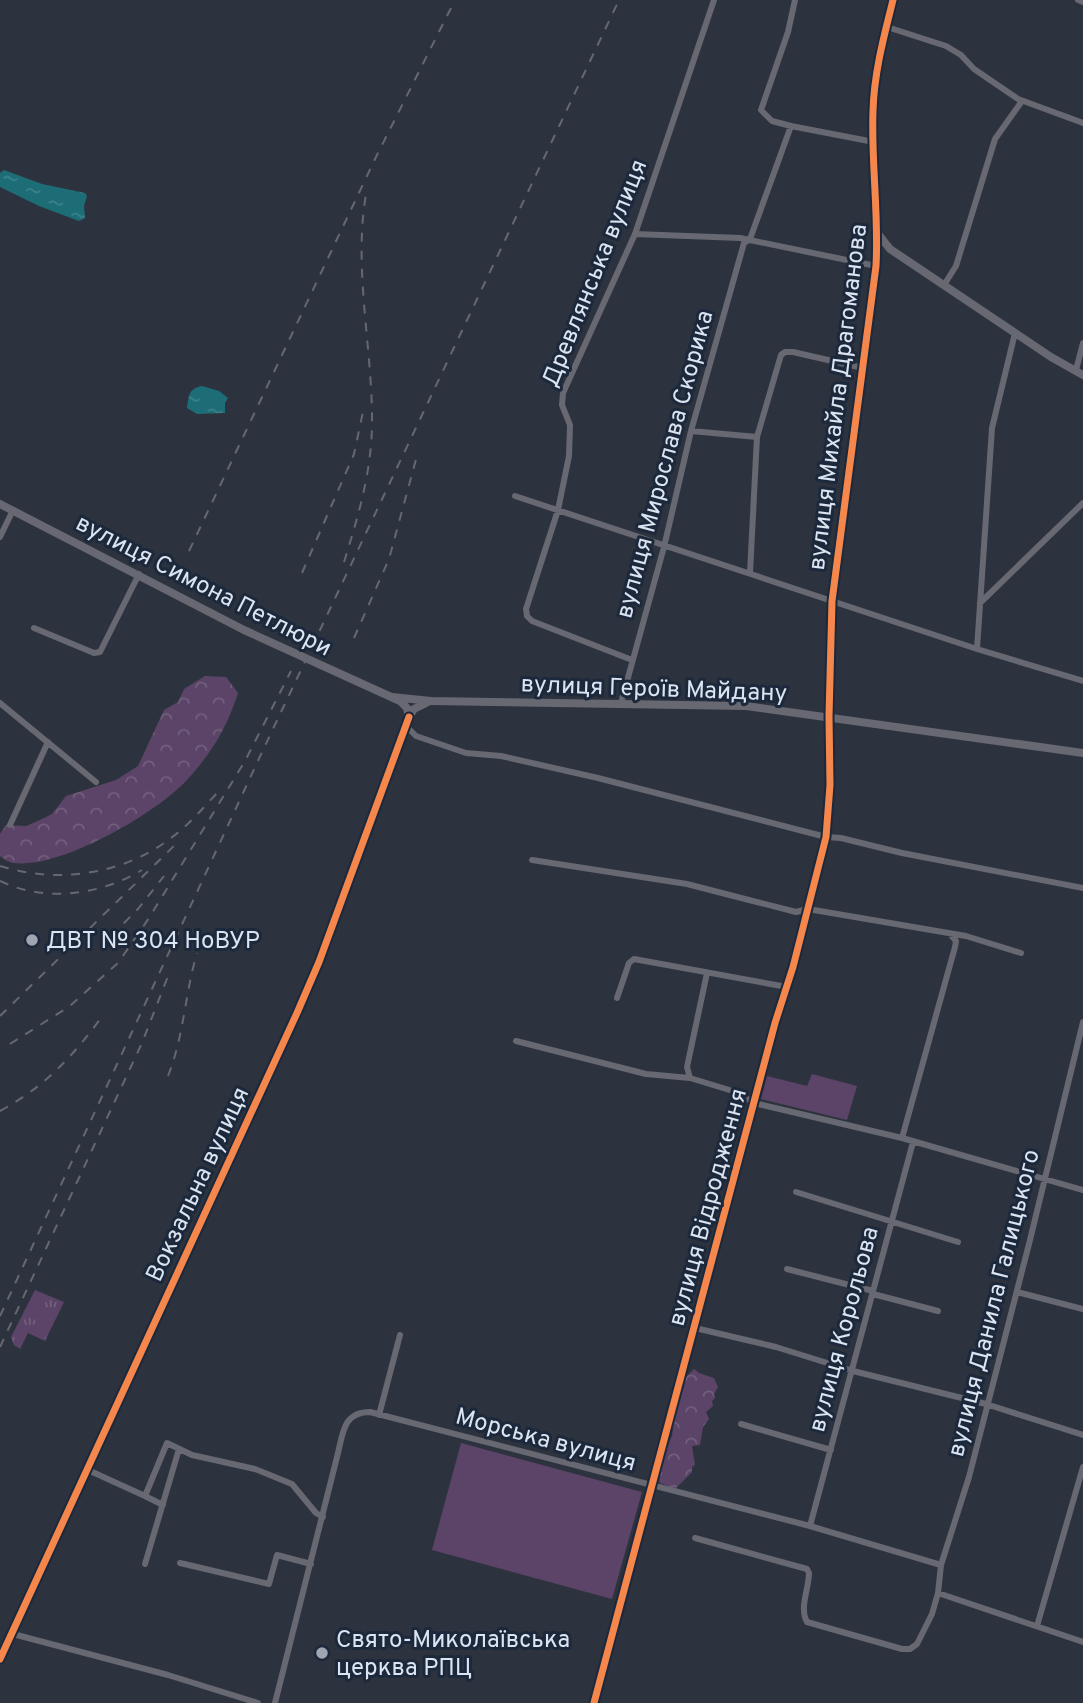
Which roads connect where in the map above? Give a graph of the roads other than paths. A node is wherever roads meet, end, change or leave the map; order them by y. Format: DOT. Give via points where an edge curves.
graph roads {
  1 [pos="714,0"];
  2 [pos="794,0"];
  3 [pos="893,0"];
  4 [pos="1078,0"];
  5 [pos="1083,2"];
  6 [pos="887,27"];
  7 [pos="1022,102"];
  8 [pos="1083,122"];
  9 [pos="791,126"];
  10 [pos="874,142"];
  11 [pos="635,234"];
  12 [pos="878,234"];
  13 [pos="750,239"];
  14 [pos="876,266"];
  15 [pos="943,285"];
  16 [pos="1016,333"];
  17 [pos="1083,344"];
  18 [pos="863,368"];
  19 [pos="1079,372"];
  20 [pos="691,431"];
  21 [pos="757,437"];
  22 [pos="515,496"];
  23 [pos="1083,503"];
  24 [pos="0,504"];
  25 [pos="13,510"];
  26 [pos="558,510"];
  27 [pos="0,537"];
  28 [pos="664,547"];
  29 [pos="750,573"];
  30 [pos="139,574"];
  31 [pos="832,601"];
  32 [pos="980,603"];
  33 [pos="34,628"];
  34 [pos="977,649"];
  35 [pos="632,660"];
  36 [pos="1083,681"];
  37 [pos="392,697"];
  38 [pos="432,701"];
  39 [pos="0,703"];
  40 [pos="621,703"];
  41 [pos="829,716"];
  42 [pos="409,717"];
  43 [pos="406,726"];
  44 [pos="48,742"];
  45 [pos="1083,753"];
  46 [pos="96,782"];
  47 [pos="10,825"];
  48 [pos="825,837"];
  49 [pos="532,860"];
  50 [pos="1083,888"];
  51 [pos="808,909"];
  52 [pos="946,933"];
  53 [pos="1021,953"];
  54 [pos="707,973"];
  55 [pos="787,987"];
  56 [pos="617,998"];
  57 [pos="1083,1021"];
  58 [pos="516,1041"];
  59 [pos="690,1077"];
  60 [pos="754,1103"];
  61 [pos="902,1138"];
  62 [pos="913,1142"];
  63 [pos="1044,1180"];
  64 [pos="1083,1191"];
  65 [pos="796,1192"];
  66 [pos="892,1223"];
  67 [pos="958,1242"];
  68 [pos="787,1269"];
  69 [pos="1017,1292"];
  70 [pos="873,1293"];
  71 [pos="1083,1309"];
  72 [pos="938,1311"];
  73 [pos="695,1328"];
  74 [pos="400,1335"];
  75 [pos="853,1371"];
  76 [pos="986,1404"];
  77 [pos="379,1415"];
  78 [pos="741,1424"];
  79 [pos="1083,1435"];
  80 [pos="179,1449"];
  81 [pos="831,1450"];
  82 [pos="1083,1467"];
  83 [pos="88,1471"];
  84 [pos="653,1487"];
  85 [pos="145,1496"];
  86 [pos="163,1505"];
  87 [pos="323,1517"];
  88 [pos="810,1526"];
  89 [pos="695,1538"];
  90 [pos="180,1563"];
  91 [pos="145,1564"];
  92 [pos="311,1564"];
  93 [pos="941,1565"];
  94 [pos="937,1593"];
  95 [pos="1037,1626"];
  96 [pos="13,1634"];
  97 [pos="1083,1642"];
  98 [pos="0,1659"];
  99 [pos="258,1703"];
  100 [pos="275,1703"];
  101 [pos="594,1703"];
  1 -- 11 [label="street, Древлянська вулиця"];
  2 -- 9 [label="street" via="761,110 772,121"];
  3 -- 6 [label="street, вулиця Михайла Драгоманова"];
  4 -- 5 [label="street"];
  6 -- 7 [label="street" via="946,46"];
  6 -- 10 [label="street, вулиця Михайла Драгоманова" via="873,110"];
  7 -- 8 [label="street"];
  7 -- 15 [label="street" via="995,139 956,266"];
  9 -- 10 [label="street"];
  9 -- 13 [label="street, вулиця Мирослава Скорика"];
  10 -- 12 [label="street, вулиця Михайла Драгоманова"];
  11 -- 13 [label="street"];
  11 -- 26 [label="street, Древлянська вулиця" via="562,398 570,425 569,456"];
  12 -- 14 [label="street, вулиця Михайла Драгоманова"];
  12 -- 15 [label="street" via="890,249"];
  13 -- 14 [label="street"];
  13 -- 20 [label="street, вулиця Мирослава Скорика" via="744,243"];
  14 -- 18 [label="street, вулиця Михайла Драгоманова"];
  15 -- 16 [label="street"];
  16 -- 19 [label="street"];
  16 -- 32 [label="street" via="992,428"];
  17 -- 19 [label="street"];
  18 -- 21 [label="street" via="785,352"];
  18 -- 31 [label="street, вулиця Михайла Драгоманова"];
  20 -- 21 [label="street"];
  20 -- 28 [label="street, вулиця Мирослава Скорика"];
  21 -- 29 [label="street"];
  22 -- 26 [label="street"];
  23 -- 32 [label="street"];
  24 -- 25 [label="street, вулиця Симона Петлюри"];
  25 -- 27 [label="street"];
  25 -- 30 [label="street, вулиця Симона Петлюри"];
  26 -- 28 [label="street"];
  26 -- 35 [label="street, Древлянська вулиця" via="527,616"];
  28 -- 29 [label="street"];
  28 -- 35 [label="street, вулиця Мирослава Скорика"];
  29 -- 31 [label="street"];
  30 -- 33 [label="street" via="100,652"];
  30 -- 37 [label="street, вулиця Симона Петлюри" via="243,630"];
  31 -- 34 [label="street"];
  31 -- 41 [label="street, вулиця Михайла Драгоманова"];
  32 -- 34 [label="street"];
  34 -- 36 [label="street"];
  35 -- 40 [label="street, вулиця Мирослава Скорика"];
  37 -- 38 [label="street, вулиця Героїв Майдану"];
  37 -- 42 [label="street" via="407,708"];
  38 -- 40 [label="street, вулиця Героїв Майдану"];
  38 -- 42 [label="street" via="414,709"];
  39 -- 44 [label="street"];
  40 -- 41 [label="street, вулиця Героїв Майдану" via="746,706"];
  41 -- 45 [label="street, вулиця Героїв Майдану"];
  41 -- 48 [label="street, вулиця Відродження"];
  42 -- 43 [label="street, Вокзальна вулиця"];
  43 -- 48 [label="street" via="416,736 454,750 501,756"];
  43 -- 83 [label="street, Вокзальна вулиця" via="310,984"];
  44 -- 46 [label="street"];
  44 -- 47 [label="street"];
  48 -- 50 [label="street"];
  48 -- 51 [label="street, вулиця Відродження"];
  49 -- 51 [label="street" via="687,884 796,912"];
  51 -- 52 [label="street"];
  51 -- 55 [label="street, вулиця Відродження"];
  52 -- 53 [label="street"];
  52 -- 61 [label="street" via="954,937 955,947"];
  54 -- 55 [label="street"];
  54 -- 56 [label="street" via="634,959"];
  54 -- 59 [label="street" via="687,1067"];
  55 -- 60 [label="street, вулиця Відродження"];
  57 -- 63 [label="street, вулиця Данила Галицького"];
  58 -- 59 [label="street" via="646,1074"];
  59 -- 60 [label="street"];
  60 -- 61 [label="street"];
  60 -- 73 [label="street, вулиця Відродження"];
  61 -- 62 [label="street"];
  62 -- 63 [label="street"];
  62 -- 66 [label="street, вулиця Корольова"];
  63 -- 64 [label="street"];
  63 -- 69 [label="street, вулиця Данила Галицького"];
  65 -- 66 [label="street"];
  66 -- 67 [label="street"];
  66 -- 70 [label="street, вулиця Корольова"];
  68 -- 70 [label="street"];
  69 -- 71 [label="street"];
  69 -- 76 [label="street, вулиця Данила Галицького"];
  70 -- 72 [label="street"];
  70 -- 75 [label="street, вулиця Корольова"];
  73 -- 75 [label="street"];
  73 -- 84 [label="street, вулиця Відродження"];
  74 -- 77 [label="street"];
  75 -- 76 [label="street"];
  75 -- 81 [label="street, вулиця Корольова"];
  76 -- 79 [label="street"];
  76 -- 93 [label="street, вулиця Данила Галицького"];
  77 -- 84 [label="street, Морська вулиця"];
  77 -- 87 [label="street, Морська вулиця" via="358,1412 347,1421"];
  78 -- 81 [label="street"];
  80 -- 85 [label="street" via="167,1443"];
  80 -- 86 [label="street"];
  80 -- 87 [label="street" via="292,1484"];
  81 -- 88 [label="street, вулиця Корольова"];
  82 -- 95 [label="street"];
  83 -- 85 [label="street"];
  83 -- 96 [label="street, Вокзальна вулиця"];
  84 -- 88 [label="street, Морська вулиця"];
  84 -- 101 [label="street, вулиця Відродження"];
  85 -- 86 [label="street"];
  86 -- 91 [label="street"];
  87 -- 92 [label="street"];
  88 -- 93 [label="street, Морська вулиця"];
  89 -- 94 [label="street, вулиця Данила Галицького" via="807,1569 803,1609 807,1622 902,1649 917,1644"];
  90 -- 92 [label="street" via="269,1584 277,1555"];
  92 -- 100 [label="street"];
  93 -- 94 [label="street, вулиця Данила Галицького"];
  94 -- 95 [label="street"];
  95 -- 97 [label="street"];
  96 -- 98 [label="street, Вокзальна вулиця"];
  96 -- 99 [label="street"];
}
